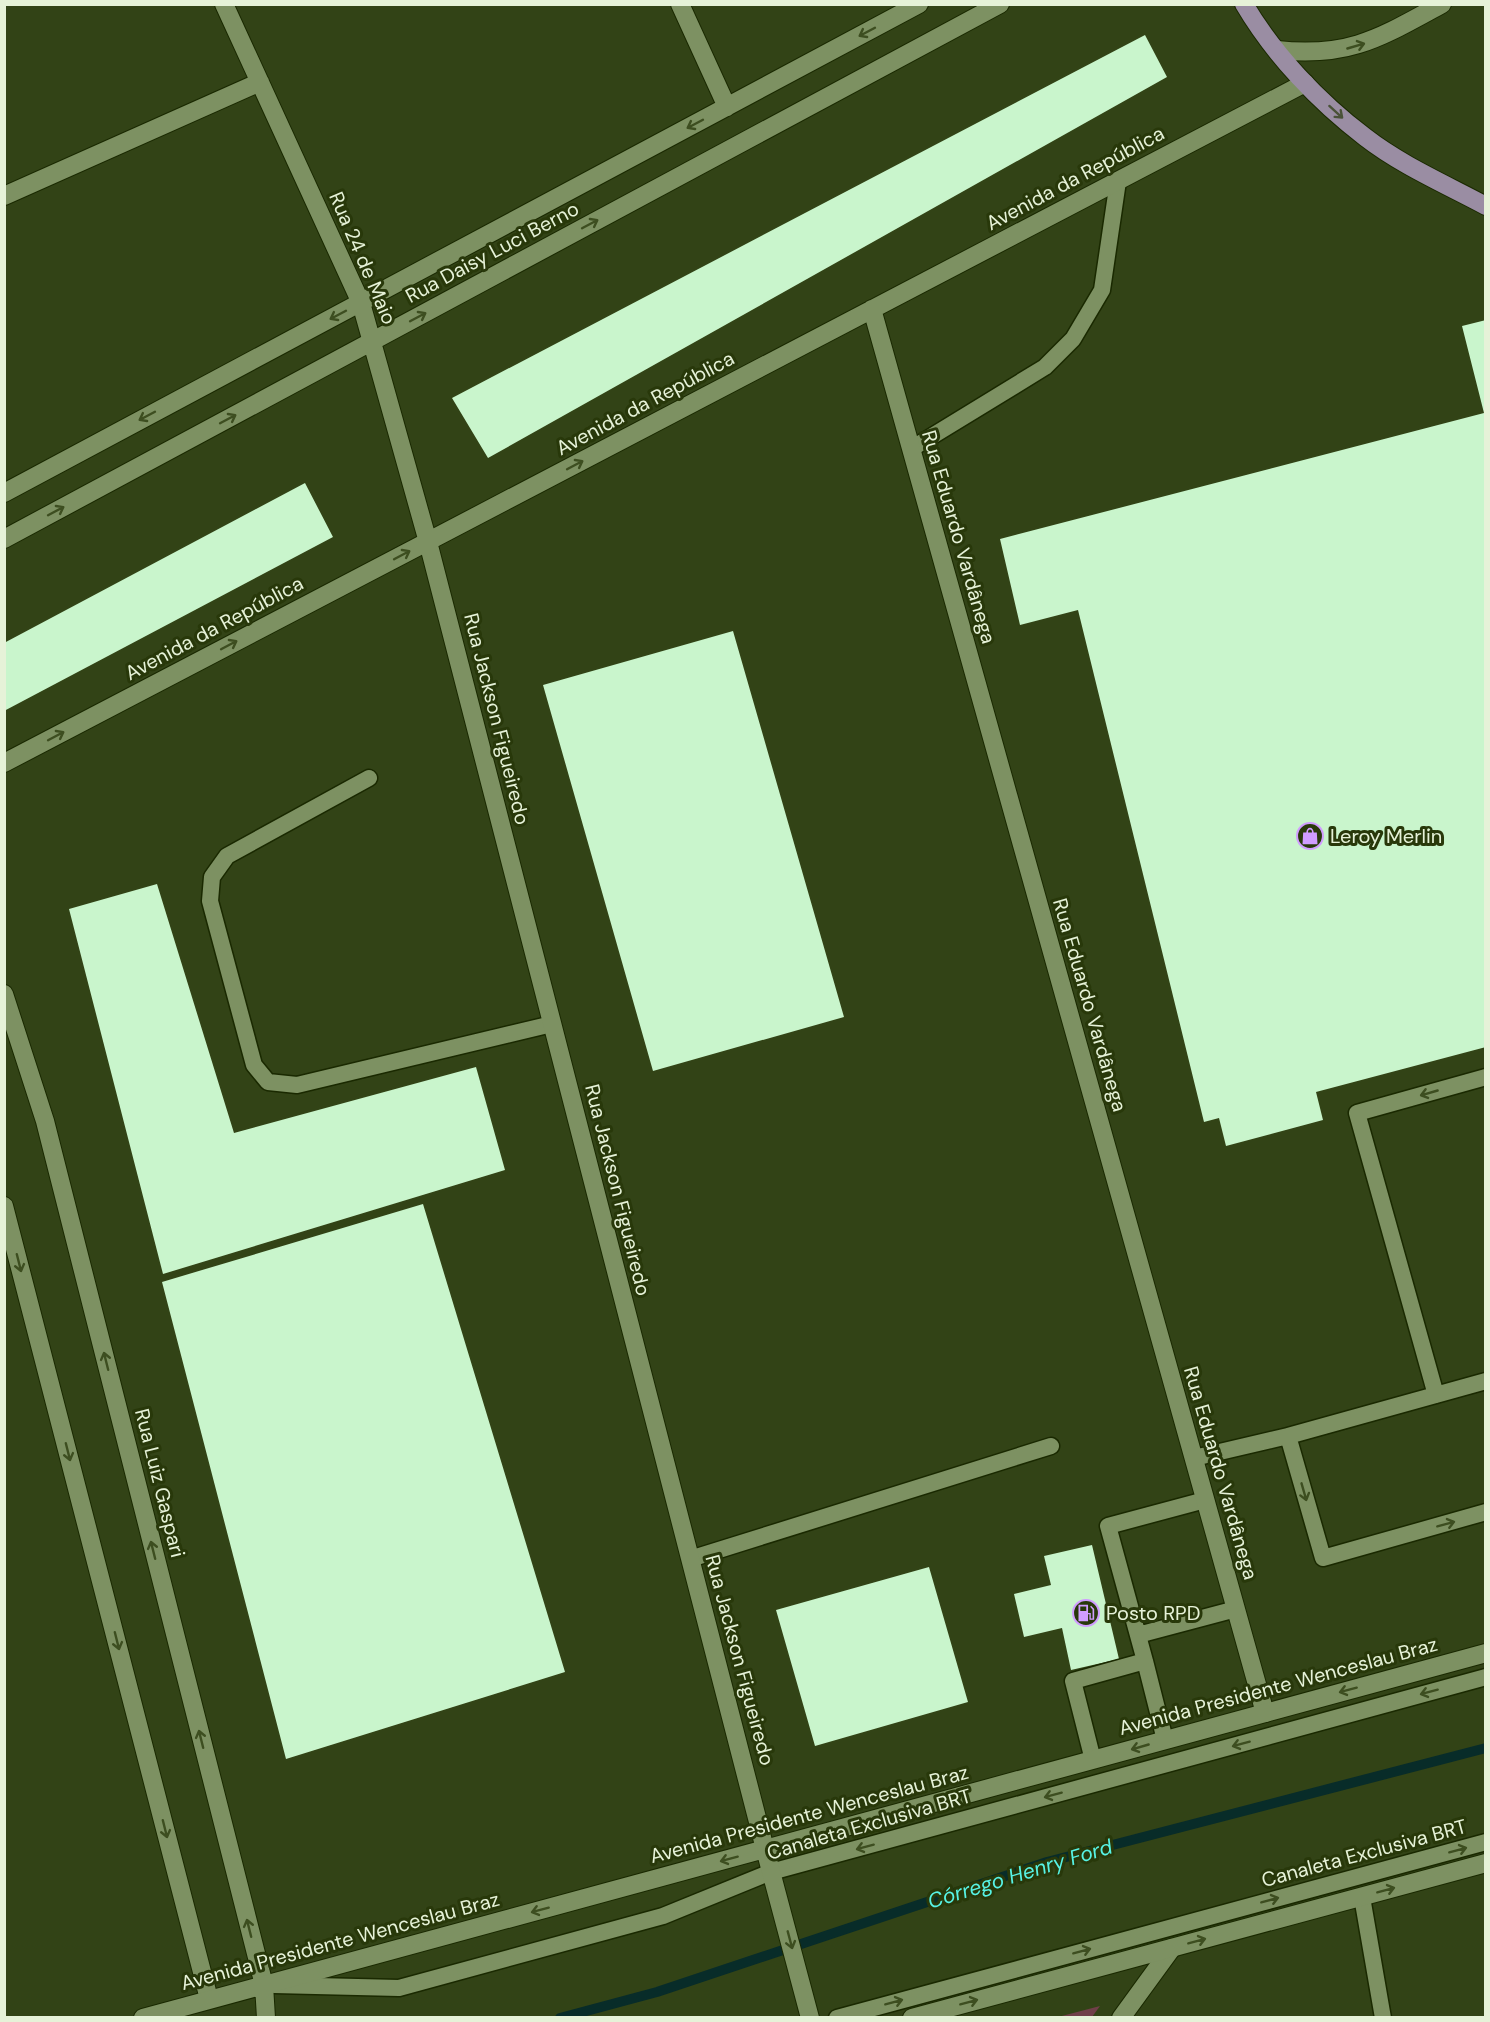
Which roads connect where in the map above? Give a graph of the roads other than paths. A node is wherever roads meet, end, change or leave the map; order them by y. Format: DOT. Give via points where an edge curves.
graph roads {
  1 [pos="224,4"];
  2 [pos="680,4"];
  3 [pos="919,4"];
  4 [pos="1000,4"];
  5 [pos="1244,4"];
  6 [pos="1442,4"];
  7 [pos="1277,50"];
  8 [pos="260,82"];
  9 [pos="1305,83"];
  10 [pos="727,107"];
  11 [pos="1118,181"];
  12 [pos="4,196"];
  13 [pos="1485,206"];
  14 [pos="361,303"];
  15 [pos="872,309"];
  16 [pos="374,341"];
  17 [pos="911,449"];
  18 [pos="4,493"];
  19 [pos="4,538"];
  20 [pos="428,542"];
  21 [pos="4,763"];
  22 [pos="369,778"];
  23 [pos="4,994"];
  24 [pos="552,1024"];
  25 [pos="1485,1077"];
  26 [pos="4,1206"];
  27 [pos="1485,1381"];
  28 [pos="1436,1395"];
  29 [pos="1288,1436"];
  30 [pos="1051,1446"];
  31 [pos="1194,1458"];
  32 [pos="1205,1500"];
  33 [pos="1485,1512"];
  34 [pos="690,1559"];
  35 [pos="1236,1609"];
  36 [pos="1138,1635"];
  37 [pos="1485,1653"];
  38 [pos="1145,1661"];
  39 [pos="1485,1677"];
  40 [pos="1265,1713"];
  41 [pos="1165,1740"];
  42 [pos="1093,1760"];
  43 [pos="1485,1842"];
  44 [pos="765,1849"];
  45 [pos="1485,1863"];
  46 [pos="773,1878"];
  47 [pos="1362,1896"];
  48 [pos="1172,1948"];
  49 [pos="264,1985"];
  50 [pos="209,1999"];
  51 [pos="266,2013"];
  52 [pos="809,2013"];
  53 [pos="143,2018"];
  54 [pos="837,2018"];
  55 [pos="912,2018"];
  56 [pos="1121,2018"];
  57 [pos="1383,2018"];
  1 -- 8 [label="street, Rua 24 de Maio"];
  2 -- 10 [label="street"];
  3 -- 10 [label="street, Rua Daisy Luci Berno, one-way"];
  16 -- 4 [label="street, Rua Daisy Luci Berno, one-way"];
  5 -- 7 [label="main road"];
  7 -- 6 [label="street, one-way" via="1326,53 1352,48 1376,40"];
  7 -- 9 [label="main road"];
  8 -- 12 [label="street"];
  8 -- 14 [label="street, Rua 24 de Maio"];
  9 -- 11 [label="street, Avenida da República"];
  9 -- 13 [label="main road, one-way" via="1366,138"];
  10 -- 14 [label="street, Rua Daisy Luci Berno, one-way"];
  11 -- 15 [label="street, Avenida da República"];
  11 -- 17 [label="lane" via="1102,290 1073,339 1045,367"];
  14 -- 16 [label="street, Rua 24 de Maio"];
  14 -- 18 [label="street, Rua Daisy Luci Berno, one-way"];
  15 -- 17 [label="street, Rua Eduardo Vardânega"];
  20 -- 15 [label="street, Avenida da República, one-way"];
  19 -- 16 [label="street, Rua Daisy Luci Berno, one-way"];
  16 -- 20 [label="street, Rua 24 de Maio"];
  17 -- 31 [label="street, Rua Eduardo Vardânega"];
  21 -- 20 [label="street, Avenida da República, one-way"];
  20 -- 24 [label="street, Rua Jackson Figueiredo"];
  22 -- 24 [label="lane" via="226,856 212,877 210,900 254,1065 268,1082 297,1085"];
  49 -- 23 [label="street, Rua Luiz Gaspari, one-way" via="45,1121"];
  24 -- 34 [label="street, Rua Jackson Figueiredo"];
  25 -- 28 [label="lane, one-way" via="1357,1113"];
  26 -- 50 [label="street, one-way"];
  27 -- 28 [label="lane"];
  28 -- 29 [label="lane"];
  29 -- 31 [label="lane"];
  29 -- 33 [label="lane, one-way" via="1323,1557"];
  30 -- 34 [label="lane"];
  31 -- 32 [label="street, Rua Eduardo Vardânega"];
  32 -- 35 [label="street, Rua Eduardo Vardânega"];
  32 -- 36 [label="lane" via="1108,1526"];
  34 -- 44 [label="street, Rua Jackson Figueiredo"];
  35 -- 36 [label="lane"];
  35 -- 40 [label="street, Rua Eduardo Vardânega"];
  36 -- 38 [label="lane"];
  37 -- 40 [label="street, Avenida Presidente Wenceslau Braz, one-way"];
  38 -- 41 [label="lane"];
  38 -- 42 [label="lane" via="1073,1681"];
  39 -- 46 [label="lane, Canaleta Exclusiva BRT, one-way"];
  40 -- 41 [label="street, Avenida Presidente Wenceslau Braz"];
  41 -- 42 [label="street, Avenida Presidente Wenceslau Braz, one-way"];
  42 -- 44 [label="street, Avenida Presidente Wenceslau Braz"];
  54 -- 43 [label="lane, Canaleta Exclusiva BRT, one-way"];
  44 -- 46 [label="street, Rua Jackson Figueiredo"];
  44 -- 49 [label="street, Avenida Presidente Wenceslau Braz, one-way"];
  47 -- 45 [label="street, one-way"];
  46 -- 49 [label="lane, Canaleta Exclusiva BRT" via="663,1916 399,1989"];
  46 -- 52 [label="street, Rua Jackson Figueiredo, one-way"];
  48 -- 47 [label="street, one-way"];
  47 -- 57 [label="lane"];
  55 -- 48 [label="street, one-way"];
  48 -- 56 [label="street"];
  49 -- 50 [label="street, Avenida Presidente Wenceslau Braz"];
  49 -- 51 [label="street, Rua Luiz Gaspari"];
  50 -- 53 [label="street, Avenida Presidente Wenceslau Braz"];
}
